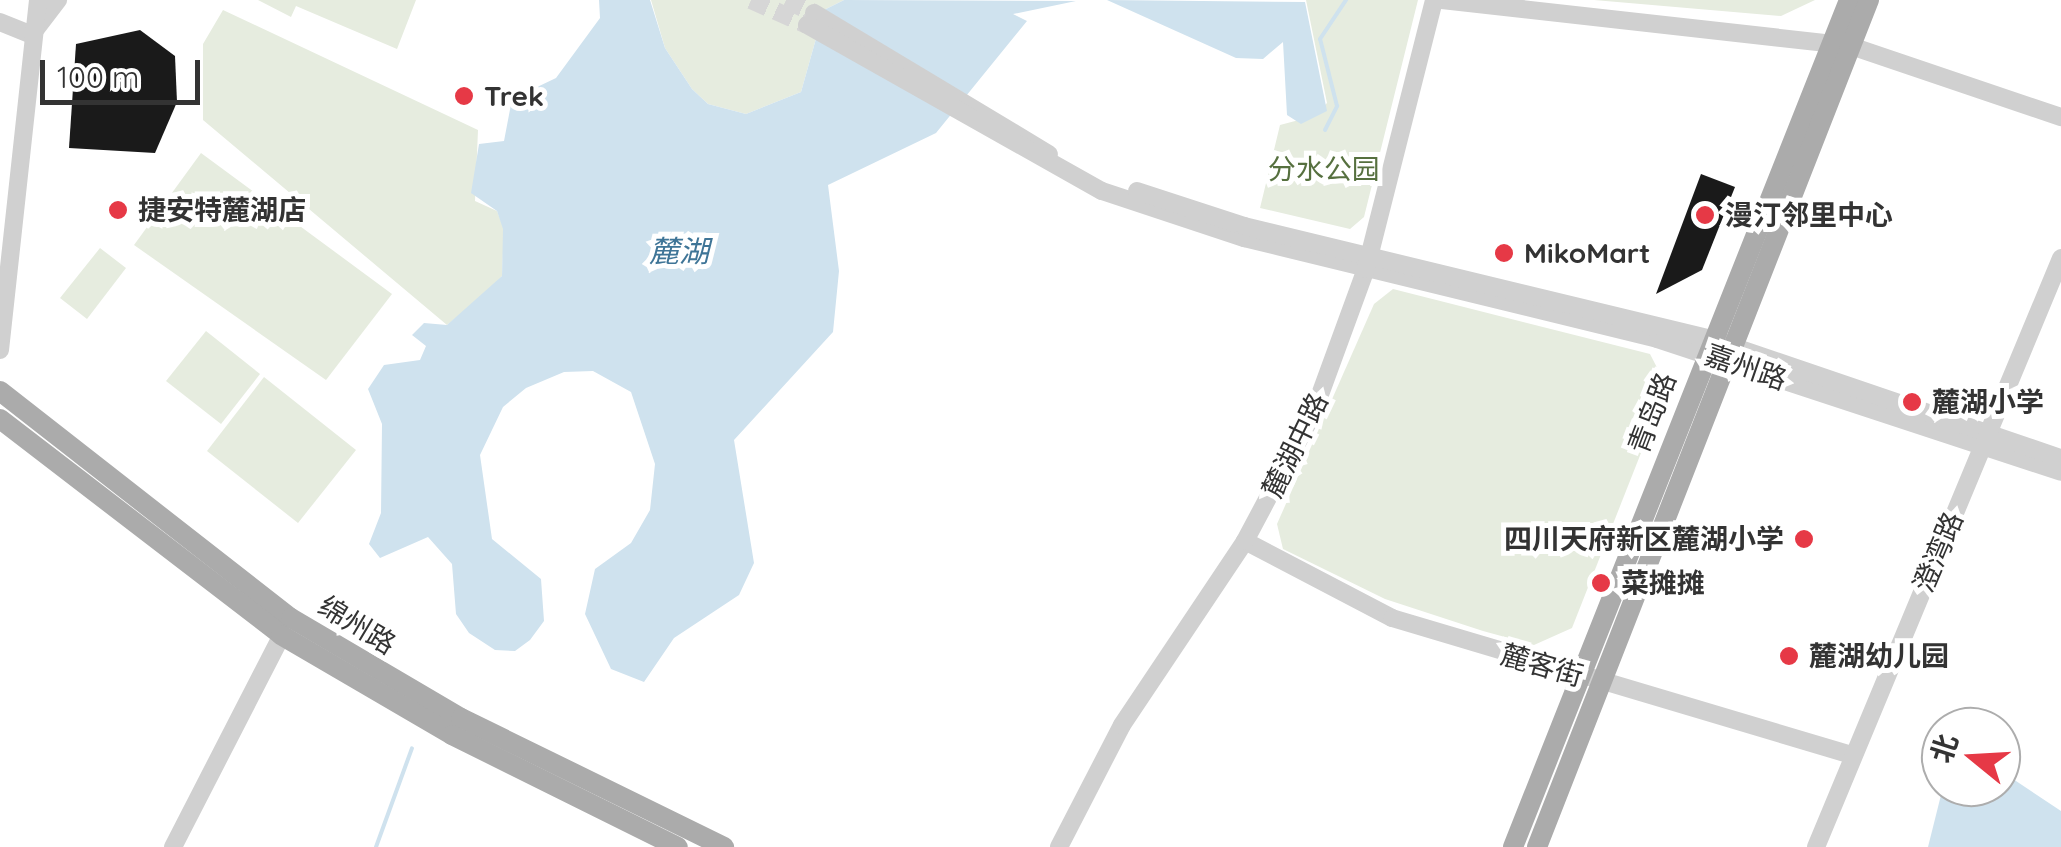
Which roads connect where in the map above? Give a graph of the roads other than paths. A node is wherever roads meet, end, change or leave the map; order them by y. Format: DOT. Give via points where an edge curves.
graph roads {
  1 [pos="38,0"];
  2 [pos="58,0"];
  3 [pos="1438,0"];
  4 [pos="1848,0"];
  5 [pos="1869,0"];
  6 [pos="811,19"];
  7 [pos="0,22"];
  8 [pos="32,35"];
  9 [pos="1841,44"];
  10 [pos="2061,117"];
  11 [pos="2061,258"];
  12 [pos="1368,262"];
  13 [pos="1718,349"];
  14 [pos="0,350"];
  15 [pos="0,390"];
  16 [pos="0,419"];
  17 [pos="1984,442"];
  18 [pos="2061,458"];
  19 [pos="2061,472"];
  20 [pos="1245,542"];
  21 [pos="286,626"];
  22 [pos="1580,676"];
  23 [pos="1602,683"];
  24 [pos="1852,756"];
  25 [pos="173,847"];
  26 [pos="678,847"];
  27 [pos="724,847"];
  28 [pos="1059,847"];
  29 [pos="1513,847"];
  30 [pos="1538,847"];
  31 [pos="1816,847"];
  1 -- 8 [label="street"];
  2 -- 8 [label="street"];
  3 -- 9 [label="street"];
  3 -- 12 [label="street, 麓湖中路"];
  4 -- 9 [label="main road, 青岛路"];
  5 -- 9 [label="main road, 青岛路"];
  6 -- 12 [label="street, 嘉州路" via="994,128 1105,181"];
  7 -- 8 [label="street"];
  8 -- 14 [label="street"];
  9 -- 10 [label="street"];
  9 -- 13 [label="main road, 青岛路"];
  11 -- 17 [label="street, 澄湾路"];
  12 -- 13 [label="street, 嘉州路"];
  12 -- 20 [label="street, 麓湖中路" via="1314,411"];
  13 -- 17 [label="street, 嘉州路"];
  13 -- 22 [label="main road, 青岛路"];
  13 -- 23 [label="main road, 青岛路"];
  15 -- 21 [label="main road, 绵州路"];
  16 -- 21 [label="main road, 绵州路"];
  17 -- 18 [label="street, 嘉州路"];
  17 -- 19 [label="street, 嘉州路"];
  17 -- 24 [label="street, 澄湾路"];
  20 -- 22 [label="street, 麓客街" via="1379,613"];
  20 -- 28 [label="street, 麓湖中路" via="1122,724"];
  21 -- 25 [label="street"];
  21 -- 26 [label="main road, 绵州路" via="452,735"];
  21 -- 27 [label="main road, 绵州路"];
  22 -- 23 [label="street, 麓客街"];
  22 -- 29 [label="main road, 青岛路"];
  23 -- 24 [label="street, 麓客街"];
  23 -- 30 [label="main road, 青岛路"];
  24 -- 31 [label="street, 澄湾路"];
}
